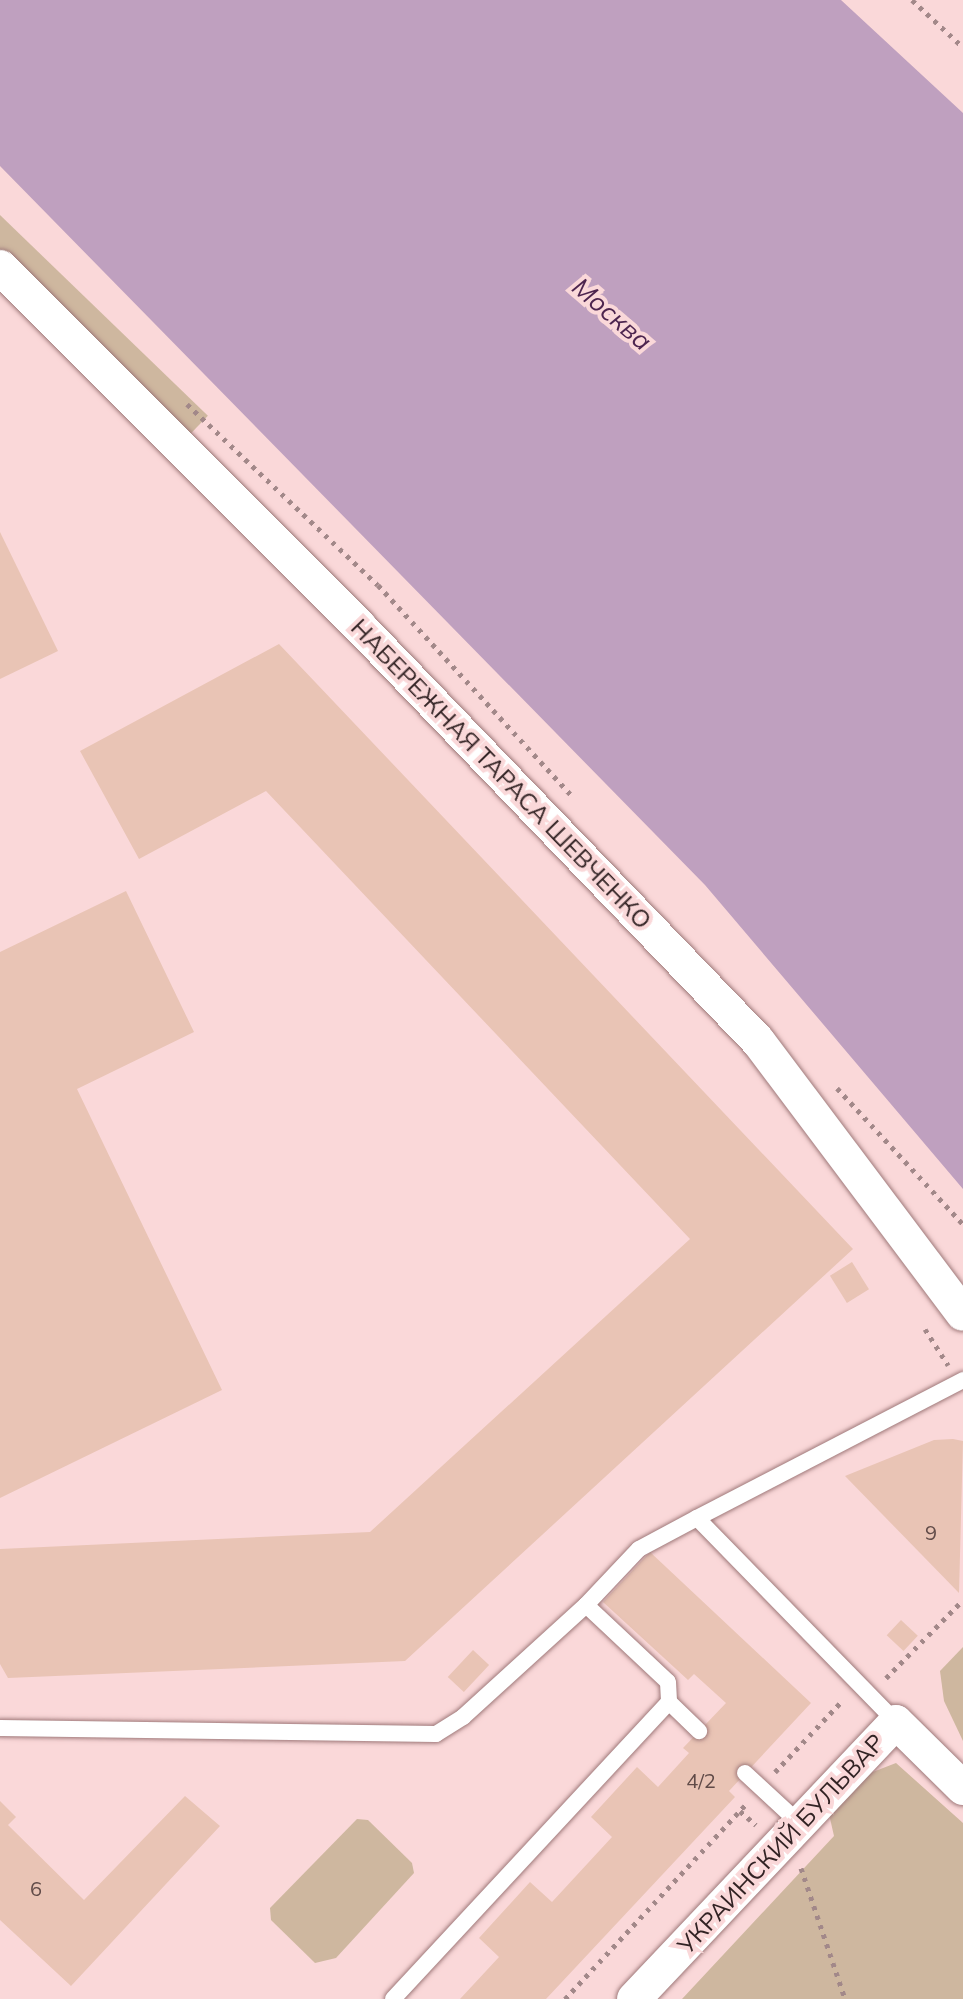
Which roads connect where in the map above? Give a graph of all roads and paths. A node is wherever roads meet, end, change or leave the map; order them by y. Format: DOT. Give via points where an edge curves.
graph roads {
  1 [pos="912,0"];
  2 [pos="963,47"];
  3 [pos="0,267"];
  4 [pos="963,1314"];
  5 [pos="925,1329"];
  6 [pos="961,1381"];
  7 [pos="697,1518"];
  8 [pos="963,1600"];
  9 [pos="586,1605"];
  10 [pos="863,1690"];
  11 [pos="669,1702"];
  12 [pos="896,1722"];
  13 [pos="0,1728"];
  14 [pos="699,1731"];
  15 [pos="745,1773"];
  16 [pos="761,1788"];
  17 [pos="963,1788"];
  18 [pos="740,1811"];
  19 [pos="789,1835"];
  20 [pos="393,1999"];
  21 [pos="565,1999"];
  22 [pos="634,1999"];
  23 [pos="845,1999"];
  1 -- 2 [label="path"];
  3 -- 4 [label="street, НАБЕРЕЖНАЯ ТАРАСА ШЕВЧЕНКО" via="359,626 758,1041"];
  5 -- 6 [label="path"];
  6 -- 7 [label="lane"];
  7 -- 9 [label="lane" via="639,1549"];
  7 -- 10 [label="lane"];
  8 -- 10 [label="path"];
  9 -- 11 [label="lane" via="668,1682"];
  9 -- 13 [label="lane" via="463,1717 436,1734"];
  10 -- 12 [label="lane"];
  10 -- 16 [label="path"];
  11 -- 14 [label="lane"];
  11 -- 20 [label="lane"];
  12 -- 17 [label="street, УКРАИНСКИЙ БУЛЬВАР"];
  12 -- 19 [label="street, УКРАИНСКИЙ БУЛЬВАР"];
  15 -- 16 [label="lane"];
  16 -- 18 [label="path"];
  16 -- 19 [label="lane"];
  18 -- 19 [label="path"];
  18 -- 21 [label="path"];
  19 -- 22 [label="street, УКРАИНСКИЙ БУЛЬВАР"];
  19 -- 23 [label="path"];
}
